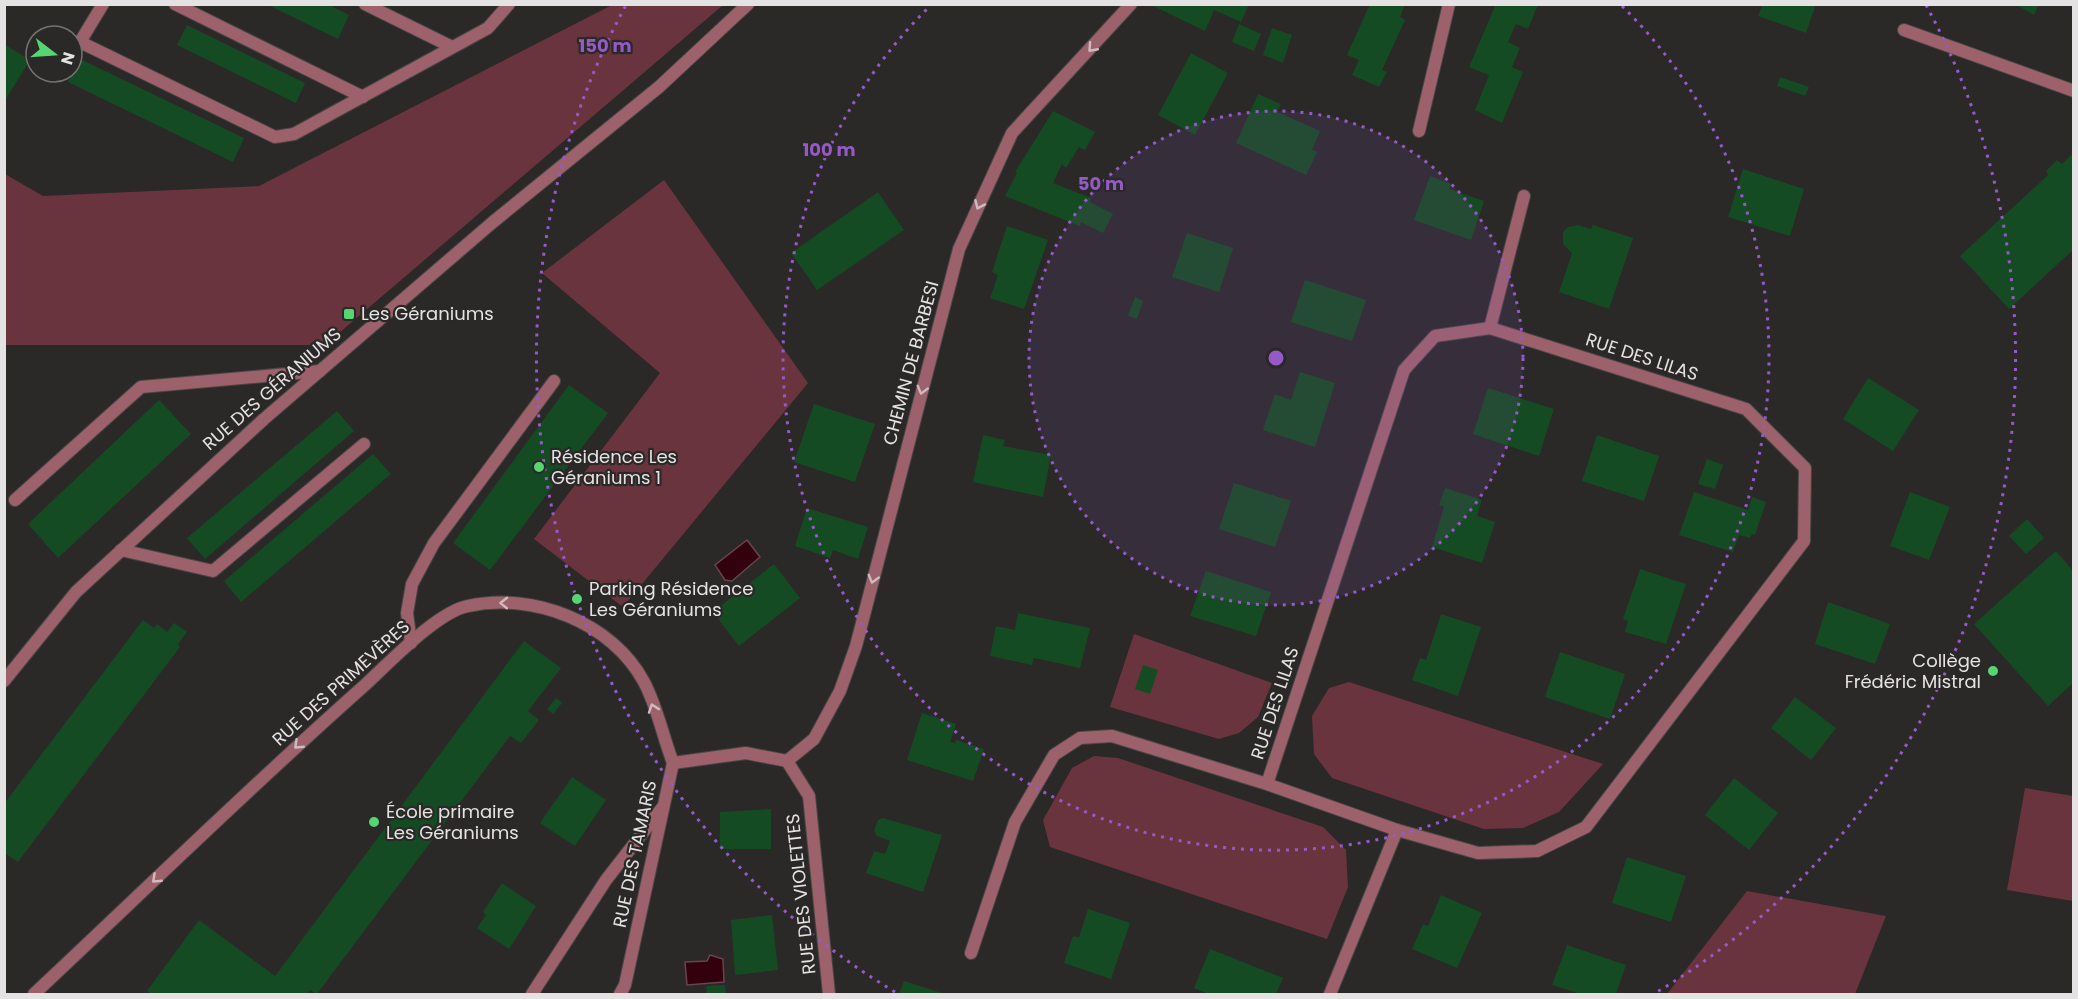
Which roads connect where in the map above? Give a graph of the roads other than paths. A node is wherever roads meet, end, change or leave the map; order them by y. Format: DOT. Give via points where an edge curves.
graph roads {
  1 [pos="103,4"];
  2 [pos="175,4"];
  3 [pos="365,4"];
  4 [pos="509,4"];
  5 [pos="748,4"];
  6 [pos="1131,4"];
  7 [pos="1449,4"];
  8 [pos="1904,30"];
  9 [pos="453,47"];
  10 [pos="2073,91"];
  11 [pos="363,97"];
  12 [pos="1419,131"];
  13 [pos="1524,196"];
  14 [pos="1490,328"];
  15 [pos="320,371"];
  16 [pos="554,381"];
  17 [pos="364,444"];
  18 [pos="15,500"];
  19 [pos="121,550"];
  20 [pos="411,643"];
  21 [pos="4,681"];
  22 [pos="787,761"];
  23 [pos="673,763"];
  24 [pos="1267,784"];
  25 [pos="663,806"];
  26 [pos="1397,830"];
  27 [pos="971,953"];
  28 [pos="34,994"];
  29 [pos="532,994"];
  30 [pos="620,994"];
  31 [pos="829,994"];
  32 [pos="1330,994"];
  1 -- 11 [label="street" via="80,42 275,137 294,134"];
  2 -- 11 [label="street"];
  3 -- 9 [label="street"];
  4 -- 9 [label="street" via="488,27"];
  5 -- 15 [label="street, RUE DES GÉRANIUMS" via="659,87 492,222"];
  6 -- 22 [label="street, CHEMIN DE BARBESI, one-way" via="1012,133 959,249 856,646 840,691 814,739"];
  7 -- 12 [label="street"];
  8 -- 10 [label="street"];
  9 -- 11 [label="street"];
  13 -- 14 [label="street"];
  14 -- 24 [label="street, RUE DES LILAS" via="1434,336 1404,370"];
  14 -- 26 [label="street, RUE DES LILAS" via="1746,409 1805,468 1804,541 1586,827 1537,851 1478,853"];
  15 -- 18 [label="street" via="141,387"];
  15 -- 19 [label="street, RUE DES GÉRANIUMS"];
  16 -- 20 [label="street" via="434,543 412,584 407,613"];
  17 -- 19 [label="street" via="213,571"];
  19 -- 21 [label="street, RUE DES GÉRANIUMS" via="76,592"];
  23 -- 20 [label="street, RUE DES PRIMEVÈRES, one-way" via="644,682 613,643 574,619 524,603 466,606"];
  20 -- 28 [label="street, RUE DES PRIMEVÈRES, one-way"];
  22 -- 23 [label="street, RUE DES TAMARIS" via="746,753"];
  22 -- 31 [label="street, RUE DES VIOLETTES" via="809,796"];
  23 -- 25 [label="street, RUE DES TAMARIS"];
  24 -- 26 [label="street, RUE DES LILAS"];
  24 -- 27 [label="street" via="1112,736 1080,738 1054,755 1016,822"];
  25 -- 29 [label="street" via="606,880"];
  25 -- 30 [label="street, RUE DES TAMARIS"];
  26 -- 32 [label="street"];
}
